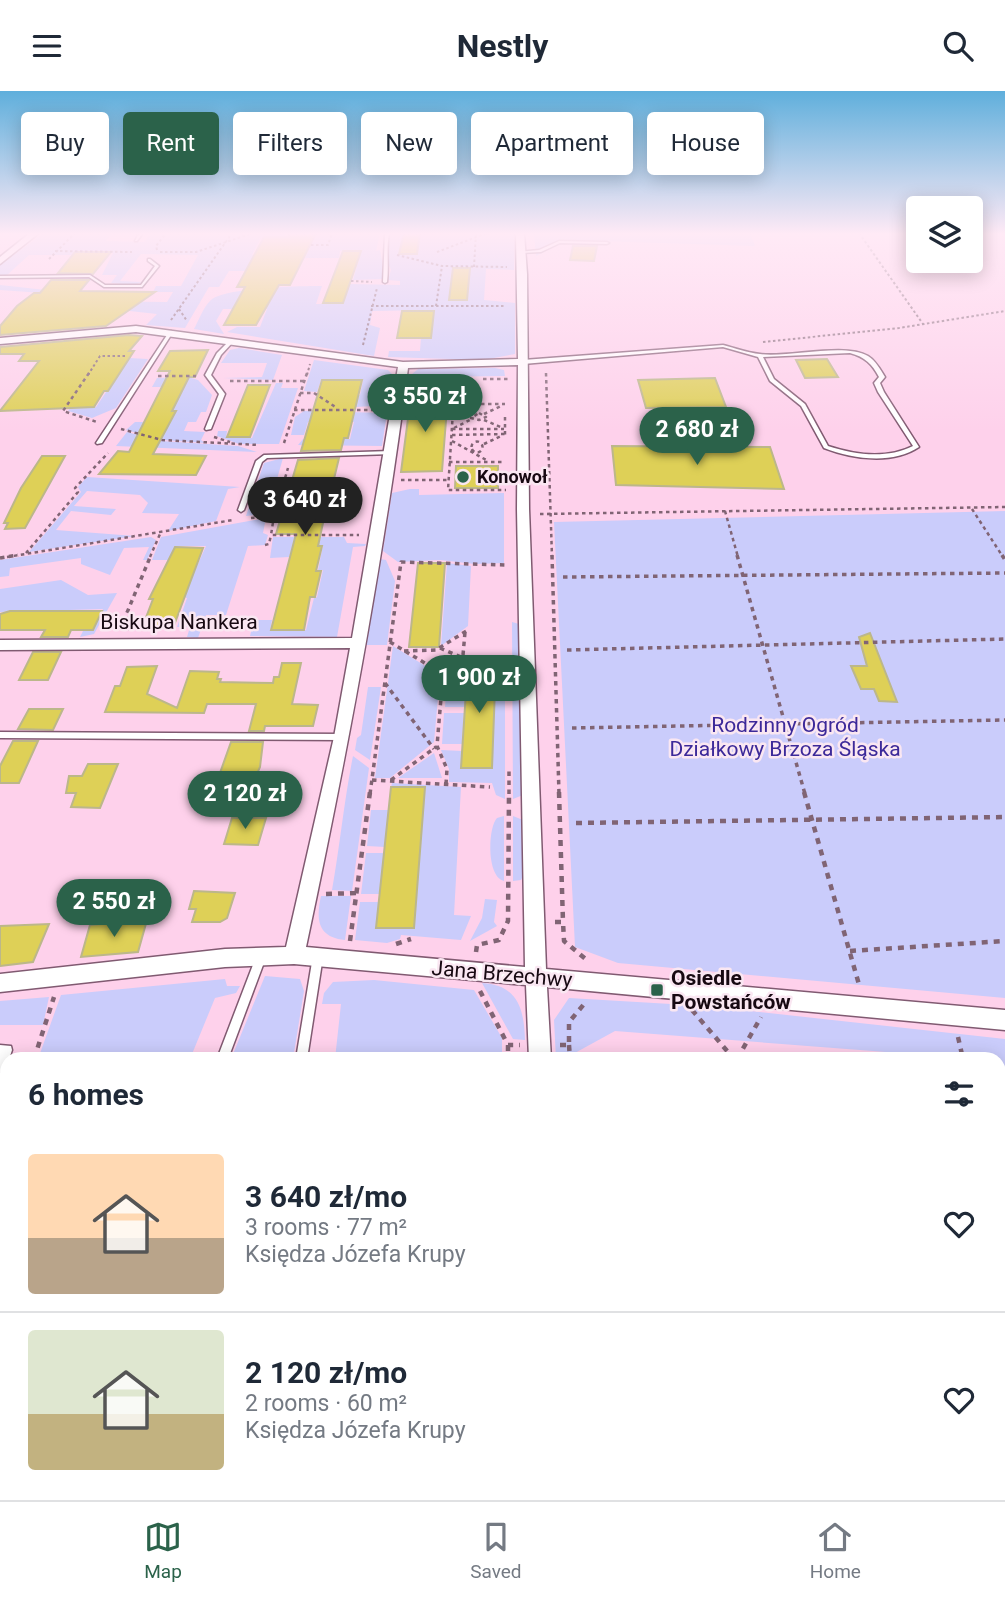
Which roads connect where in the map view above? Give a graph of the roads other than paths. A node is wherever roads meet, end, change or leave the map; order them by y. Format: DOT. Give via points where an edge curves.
graph roads {
  1 [pos="522,299"];
  2 [pos="169,330"];
  3 [pos="0,341"];
  4 [pos="231,342"];
  5 [pos="760,356"];
  6 [pos="523,362"];
  7 [pos="404,372"];
  8 [pos="208,429"];
  9 [pos="99,443"];
  10 [pos="391,453"];
  11 [pos="241,510"];
  12 [pos="359,643"];
  13 [pos="0,646"];
  14 [pos="0,735"];
  15 [pos="342,737"];
  16 [pos="294,955"];
  17 [pos="318,956"];
  18 [pos="261,957"];
  19 [pos="536,977"];
  20 [pos="0,982"];
  21 [pos="1005,1020"];
  22 [pos="225,1052"];
  23 [pos="302,1052"];
  24 [pos="540,1052"];
  1 -- 6 [label="street"];
  2 -- 3 [label="street" via="99,330"];
  2 -- 4 [label="street"];
  2 -- 9 [label="lane"];
  4 -- 7 [label="street"];
  4 -- 8 [label="lane" via="219,353 208,375 222,394"];
  5 -- 5 [label="lane" via="772,380 803,405 826,447 854,455 906,453 916,447 877,383 882,377 876,365 864,355"];
  5 -- 6 [label="lane" via="723,346"];
  6 -- 7 [label="street"];
  6 -- 19 [label="street"];
  7 -- 10 [label="street"];
  10 -- 11 [label="lane" via="272,455 259,461"];
  10 -- 12 [label="street"];
  12 -- 13 [label="street, Biskupa Nankera"];
  12 -- 15 [label="street"];
  14 -- 15 [label="lane"];
  15 -- 16 [label="street"];
  16 -- 17 [label="street, Jana Brzechwy"];
  16 -- 18 [label="street, Jana Brzechwy"];
  17 -- 19 [label="street, Jana Brzechwy"];
  17 -- 23 [label="lane"];
  18 -- 20 [label="street, Jana Brzechwy"];
  18 -- 22 [label="lane"];
  19 -- 21 [label="street, Jana Brzechwy"];
  19 -- 24 [label="street"];
}
